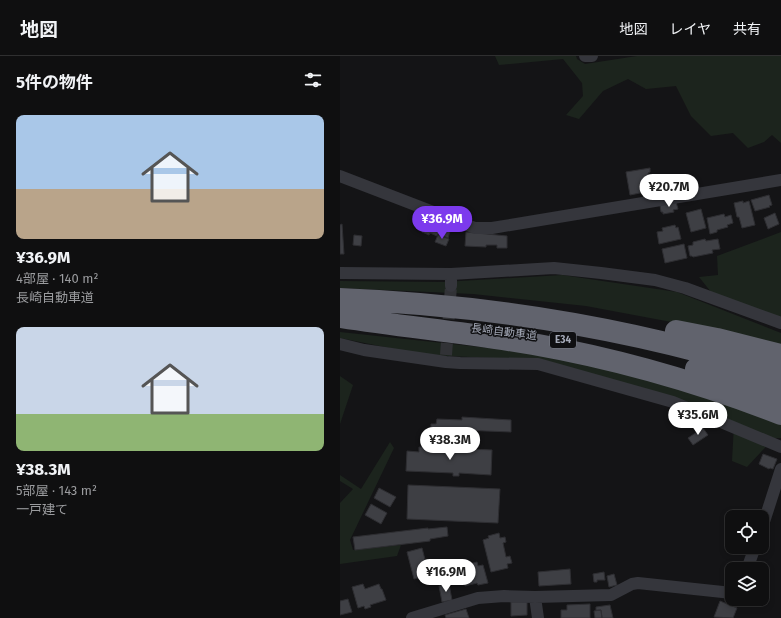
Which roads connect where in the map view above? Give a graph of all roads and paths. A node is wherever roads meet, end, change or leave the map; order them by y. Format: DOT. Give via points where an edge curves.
graph roads {
  1 [pos="585,56"];
  2 [pos="592,56"];
  3 [pos="340,176"];
  4 [pos="781,180"];
  5 [pos="340,274"];
  6 [pos="451,274"];
  7 [pos="451,286"];
  8 [pos="392,301"];
  9 [pos="340,311"];
  10 [pos="781,323"];
  11 [pos="340,344"];
  12 [pos="781,355"];
  13 [pos="781,375"];
  14 [pos="781,394"];
  15 [pos="781,414"];
  16 [pos="781,447"];
  17 [pos="781,469"];
  18 [pos="768,510"];
  19 [pos="725,592"];
  20 [pos="535,597"];
  21 [pos="412,618"];
  22 [pos="538,618"];
  1 -- 2 [label="street"];
  3 -- 4 [label="street" via="475,228 492,228"];
  5 -- 6 [label="street"];
  6 -- 7 [label="street"];
  6 -- 10 [label="street" via="554,268 656,280"];
  8 -- 9 [label="highway, 長崎自動車道 / E34"];
  8 -- 12 [label="highway" via="483,306 578,316 709,337"];
  8 -- 13 [label="highway, 長崎自動車道 / E34" via="477,309 578,324 674,344"];
  9 -- 14 [label="highway, 長崎自動車道 / E34" via="574,342 669,362"];
  9 -- 15 [label="highway" via="615,362 685,381"];
  11 -- 16 [label="street" via="364,350 446,358 460,363 538,364 673,402"];
  17 -- 18 [label="street"];
  19 -- 20 [label="street" via="638,583 611,595"];
  20 -- 21 [label="street" via="478,598"];
  20 -- 22 [label="street"];
}
